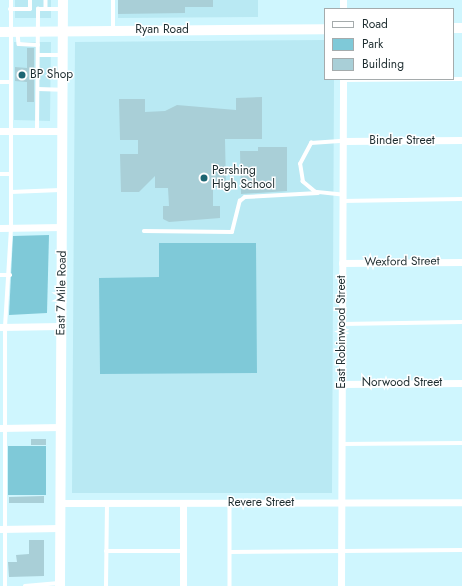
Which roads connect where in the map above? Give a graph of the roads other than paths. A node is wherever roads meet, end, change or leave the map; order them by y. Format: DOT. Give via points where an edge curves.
graph roads {
  1 [pos="10,0"];
  2 [pos="30,0"];
  3 [pos="46,0"];
  4 [pos="113,0"];
  5 [pos="63,5"];
  6 [pos="10,9"];
  7 [pos="30,9"];
  8 [pos="38,9"];
  9 [pos="46,10"];
  10 [pos="324,29"];
  11 [pos="38,31"];
  12 [pos="63,31"];
  13 [pos="113,31"];
  14 [pos="9,32"];
  15 [pos="38,45"];
  16 [pos="38,55"];
  17 [pos="63,55"];
  18 [pos="343,80"];
  19 [pos="0,82"];
  20 [pos="10,82"];
  21 [pos="38,89"];
  22 [pos="63,90"];
  23 [pos="0,131"];
  24 [pos="10,131"];
  25 [pos="37,131"];
  26 [pos="63,131"];
  27 [pos="462,140"];
  28 [pos="343,141"];
  29 [pos="0,174"];
  30 [pos="11,174"];
  31 [pos="62,190"];
  32 [pos="11,192"];
  33 [pos="318,193"];
  34 [pos="342,198"];
  35 [pos="462,199"];
  36 [pos="62,227"];
  37 [pos="0,228"];
  38 [pos="11,228"];
  39 [pos="144,231"];
  40 [pos="462,262"];
  41 [pos="342,263"];
  42 [pos="0,275"];
  43 [pos="10,275"];
  44 [pos="462,322"];
  45 [pos="342,324"];
  46 [pos="61,326"];
  47 [pos="2,327"];
  48 [pos="0,376"];
  49 [pos="5,376"];
  50 [pos="462,383"];
  51 [pos="342,384"];
  52 [pos="61,427"];
  53 [pos="2,428"];
  54 [pos="462,443"];
  55 [pos="342,444"];
  56 [pos="2,477"];
  57 [pos="462,502"];
  58 [pos="60,503"];
  59 [pos="107,503"];
  60 [pos="184,503"];
  61 [pos="230,503"];
  62 [pos="341,503"];
  63 [pos="60,528"];
  64 [pos="2,529"];
  65 [pos="341,550"];
  66 [pos="462,550"];
  67 [pos="106,551"];
  68 [pos="183,551"];
  69 [pos="230,552"];
  70 [pos="2,578"];
  71 [pos="60,585"];
  72 [pos="5,586"];
  73 [pos="25,586"];
  74 [pos="106,586"];
  75 [pos="183,586"];
  76 [pos="230,586"];
  77 [pos="341,586"];
  1 -- 6 [label="lane"];
  2 -- 7 [label="lane"];
  3 -- 9 [label="lane"];
  4 -- 13 [label="lane"];
  5 -- 9 [label="lane"];
  5 -- 12 [label="street, East 7 Mile Road"];
  6 -- 7 [label="lane"];
  6 -- 14 [label="lane"];
  7 -- 8 [label="lane"];
  8 -- 9 [label="lane"];
  8 -- 11 [label="lane"];
  10 -- 13 [label="street, Ryan Road"];
  11 -- 12 [label="street, Ryan Road"];
  11 -- 14 [label="street, Ryan Road"];
  11 -- 15 [label="lane"];
  12 -- 13 [label="street, Ryan Road"];
  12 -- 17 [label="street, East 7 Mile Road"];
  14 -- 15 [label="lane" via="19,44"];
  14 -- 20 [label="lane"];
  15 -- 16 [label="lane"];
  16 -- 17 [label="lane"];
  16 -- 21 [label="lane"];
  17 -- 22 [label="street, East 7 Mile Road"];
  18 -- 28 [label="street, East Robinwood Street"];
  19 -- 20 [label="lane"];
  20 -- 24 [label="lane"];
  21 -- 22 [label="lane"];
  21 -- 25 [label="lane"];
  22 -- 26 [label="street, East 7 Mile Road"];
  23 -- 24 [label="street"];
  24 -- 25 [label="street"];
  24 -- 30 [label="lane"];
  25 -- 26 [label="street"];
  26 -- 31 [label="street, East 7 Mile Road"];
  27 -- 28 [label="street, Binder Street"];
  28 -- 33 [label="lane" via="311,143 305,152 300,164 303,182"];
  28 -- 34 [label="street, East Robinwood Street"];
  29 -- 30 [label="lane"];
  30 -- 32 [label="lane"];
  31 -- 32 [label="lane"];
  31 -- 36 [label="street, East 7 Mile Road"];
  32 -- 38 [label="lane"];
  33 -- 34 [label="lane"];
  33 -- 39 [label="lane" via="246,197 240,201 232,232"];
  34 -- 35 [label="lane"];
  34 -- 41 [label="street, East Robinwood Street"];
  36 -- 38 [label="street"];
  36 -- 46 [label="street, East 7 Mile Road"];
  37 -- 38 [label="street"];
  38 -- 43 [label="lane"];
  40 -- 41 [label="street, Wexford Street"];
  41 -- 45 [label="street, East Robinwood Street"];
  42 -- 43 [label="lane"];
  43 -- 47 [label="lane"];
  44 -- 45 [label="lane"];
  45 -- 51 [label="street, East Robinwood Street"];
  46 -- 47 [label="street"];
  46 -- 52 [label="street, East 7 Mile Road"];
  47 -- 49 [label="lane"];
  48 -- 49 [label="lane"];
  49 -- 53 [label="lane"];
  50 -- 51 [label="street, Norwood Street"];
  51 -- 55 [label="street, East Robinwood Street"];
  52 -- 53 [label="street"];
  52 -- 58 [label="street, East 7 Mile Road"];
  53 -- 56 [label="lane"];
  54 -- 55 [label="lane"];
  55 -- 62 [label="street, East Robinwood Street"];
  56 -- 64 [label="lane"];
  57 -- 62 [label="street, Revere Street"];
  58 -- 59 [label="street, Revere Street"];
  58 -- 63 [label="street, East 7 Mile Road"];
  59 -- 60 [label="street, Revere Street"];
  59 -- 67 [label="lane"];
  60 -- 61 [label="street, Revere Street"];
  60 -- 68 [label="street"];
  61 -- 62 [label="street, Revere Street"];
  61 -- 69 [label="lane"];
  62 -- 65 [label="street, East Robinwood Street"];
  63 -- 64 [label="street"];
  63 -- 71 [label="street, East 7 Mile Road"];
  64 -- 70 [label="lane"];
  65 -- 66 [label="lane"];
  65 -- 69 [label="lane"];
  65 -- 77 [label="street, East Robinwood Street"];
  67 -- 68 [label="lane"];
  67 -- 74 [label="lane"];
  68 -- 75 [label="street"];
  69 -- 76 [label="lane"];
  70 -- 72 [label="lane"];
  71 -- 73 [label="lane"];
}
